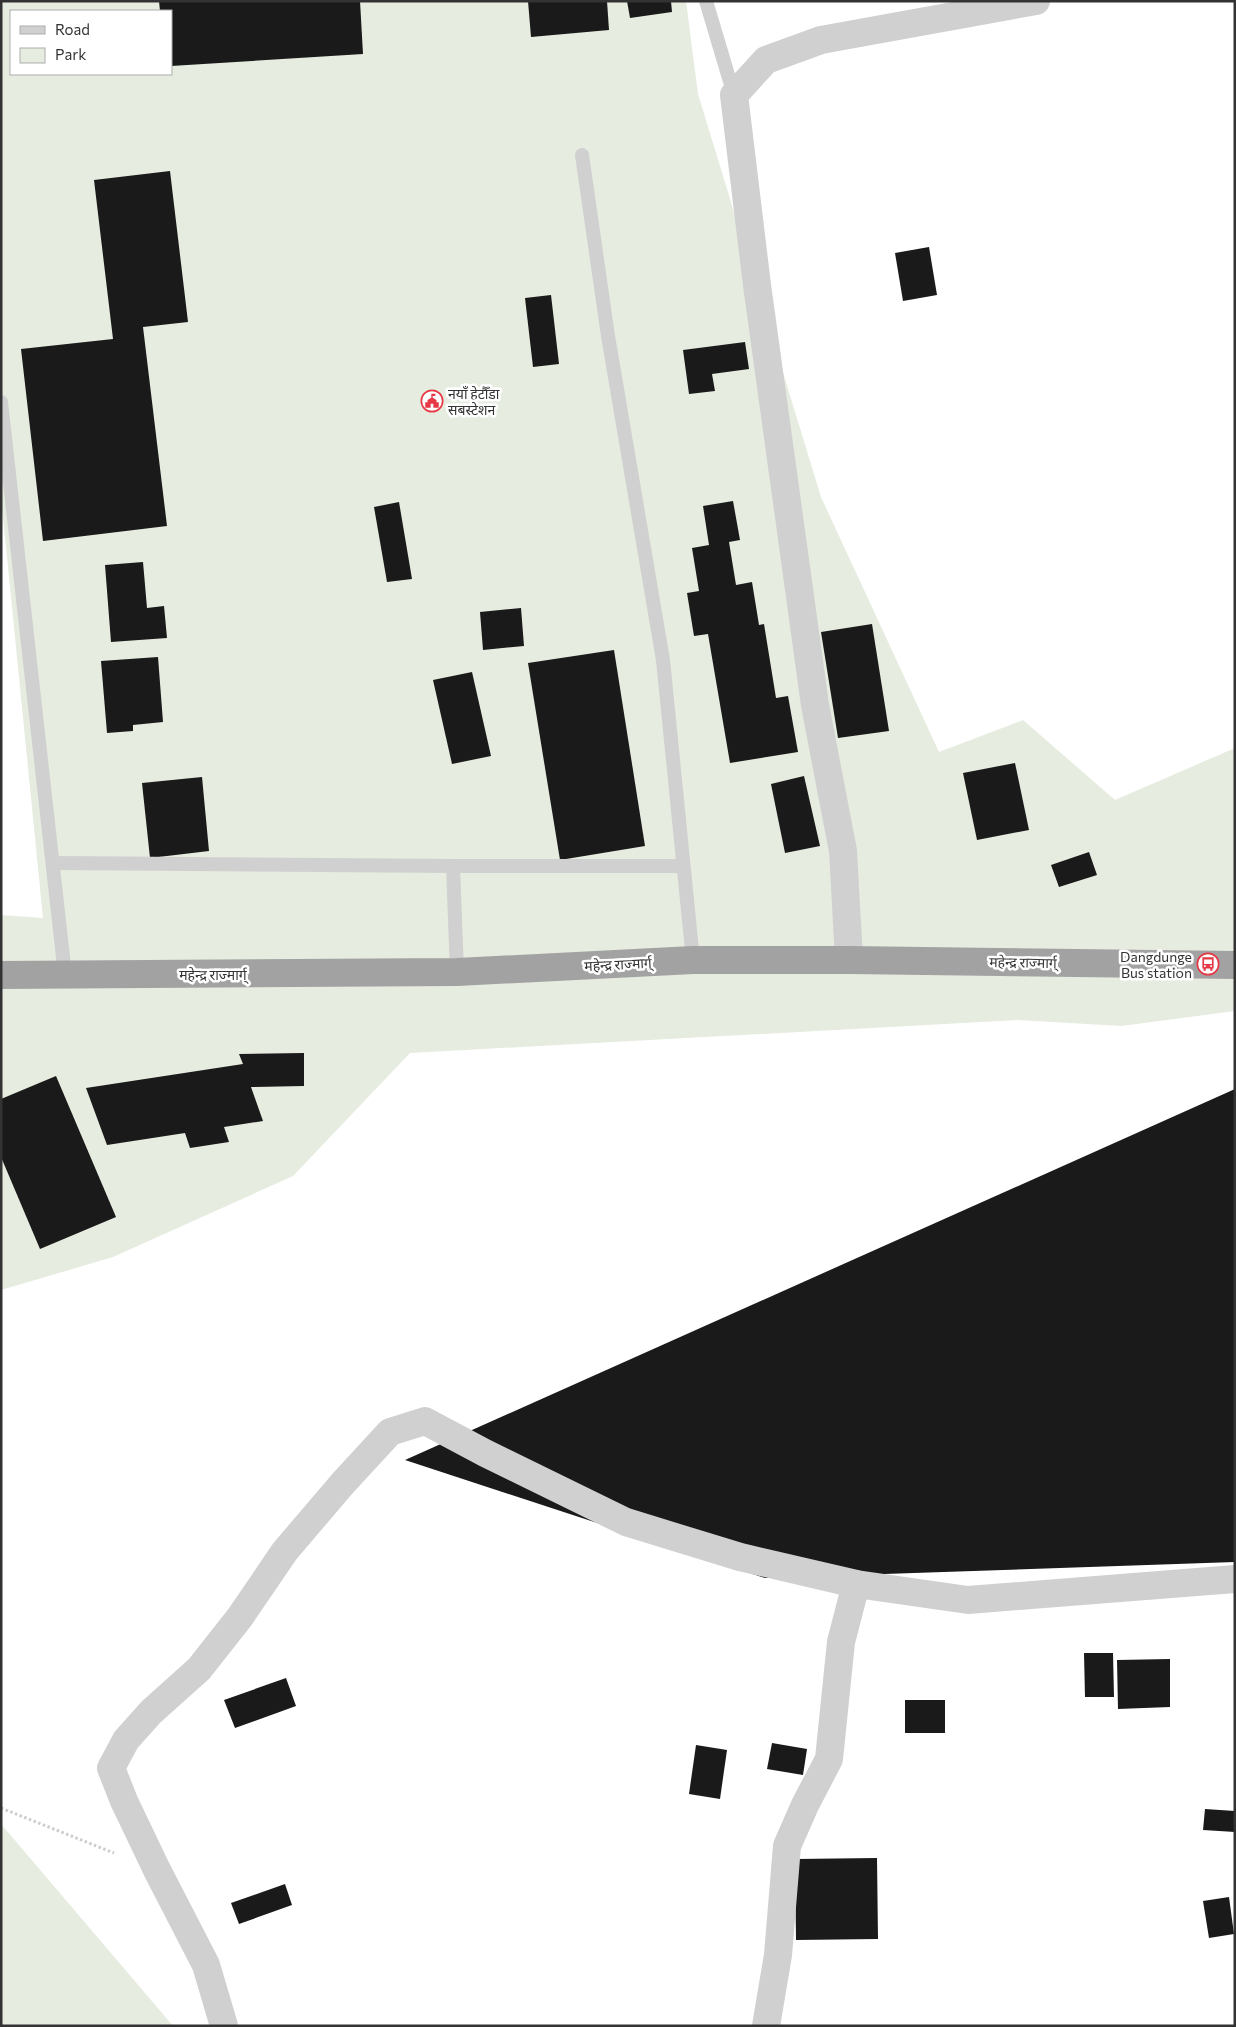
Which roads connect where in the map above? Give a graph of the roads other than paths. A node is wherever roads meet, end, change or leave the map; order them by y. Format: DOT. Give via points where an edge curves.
graph roads {
  1 [pos="706,1"];
  2 [pos="1036,1"];
  3 [pos="734,95"];
  4 [pos="582,156"];
  5 [pos="1,402"];
  6 [pos="53,862"];
  7 [pos="453,866"];
  8 [pos="684,866"];
  9 [pos="693,960"];
  10 [pos="849,960"];
  11 [pos="1208,964"];
  12 [pos="1235,965"];
  13 [pos="457,972"];
  14 [pos="1235,974"];
  15 [pos="1,975"];
  16 [pos="65,975"];
  17 [pos="1235,1579"];
  18 [pos="856,1584"];
  19 [pos="224,2026"];
  20 [pos="766,2026"];
  1 -- 3 [label="lane"];
  2 -- 3 [label="street" via="822,40 766,60"];
  3 -- 10 [label="street" via="758,295 815,705 843,852"];
  4 -- 8 [label="lane" via="608,336 663,660"];
  5 -- 6 [label="lane"];
  6 -- 7 [label="lane"];
  6 -- 16 [label="lane"];
  7 -- 8 [label="lane"];
  7 -- 13 [label="lane"];
  8 -- 9 [label="lane"];
  9 -- 10 [label="highway, महेन्द्र राज्मार्ग्"];
  9 -- 13 [label="highway, महेन्द्र राज्मार्ग्"];
  10 -- 11 [label="highway, महेन्द्र राज्मार्ग्"];
  11 -- 12 [label="highway, महेन्द्र राज्मार्ग्"];
  11 -- 14 [label="street"];
  13 -- 16 [label="highway, महेन्द्र राज्मार्ग्"];
  15 -- 16 [label="highway, महेन्द्र राज्मार्ग्"];
  17 -- 18 [label="street" via="968,1600"];
  18 -- 19 [label="street" via="740,1557 626,1522 425,1421 390,1432 285,1551 240,1617 199,1669 151,1712 126,1740 111,1768 157,1870 206,1965"];
  18 -- 20 [label="street" via="841,1642 829,1760 787,1846 778,1955"];
}
